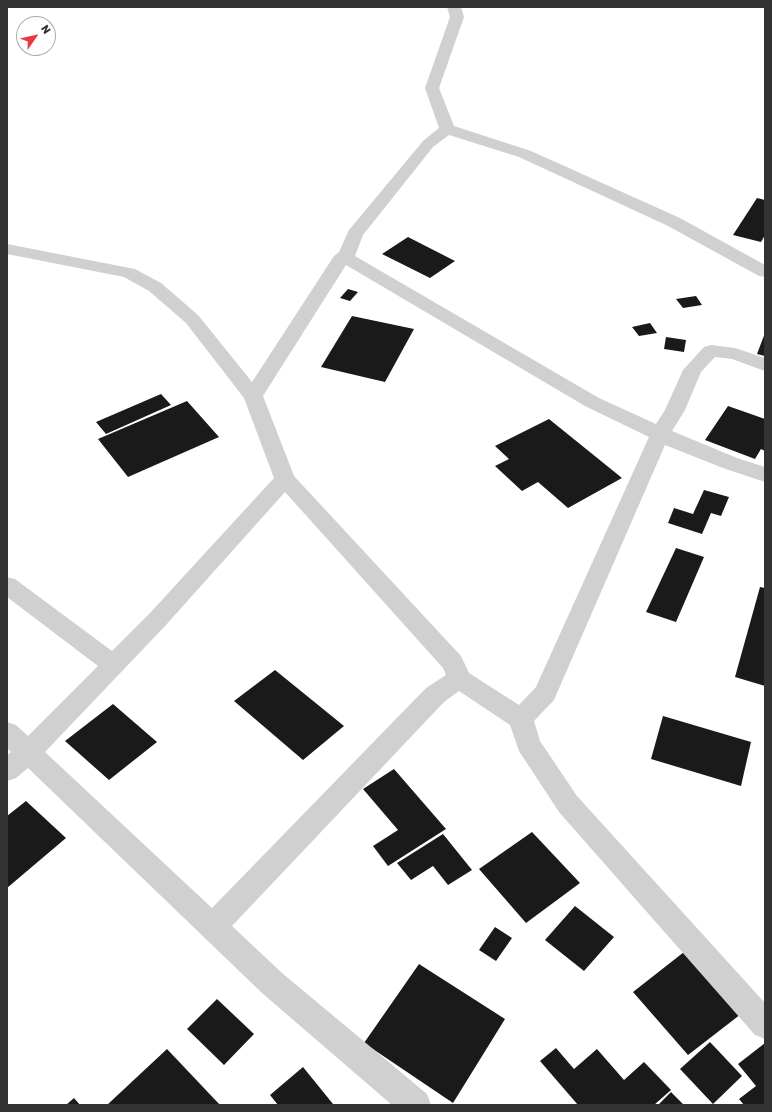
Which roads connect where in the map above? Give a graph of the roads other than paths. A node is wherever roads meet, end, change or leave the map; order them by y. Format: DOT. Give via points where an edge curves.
graph roads {
  1 [pos="454,7"];
  2 [pos="447,128"];
  3 [pos="7,249"];
  4 [pos="343,256"];
  5 [pos="765,272"];
  6 [pos="765,365"];
  7 [pos="253,396"];
  8 [pos="660,434"];
  9 [pos="765,475"];
  10 [pos="285,479"];
  11 [pos="7,584"];
  12 [pos="114,665"];
  13 [pos="459,679"];
  14 [pos="521,719"];
  15 [pos="7,732"];
  16 [pos="29,752"];
  17 [pos="7,770"];
  18 [pos="214,926"];
  19 [pos="765,1025"];
  20 [pos="416,1105"];
  1 -- 2 [label="street" via="457,17 432,88"];
  2 -- 4 [label="street" via="428,144 355,234 346,257"];
  2 -- 5 [label="street" via="532,157 674,222"];
  3 -- 7 [label="street" via="129,273 155,287 192,319"];
  4 -- 7 [label="street"];
  4 -- 8 [label="street" via="592,402"];
  6 -- 8 [label="street" via="735,354 711,350 693,370 675,410"];
  7 -- 10 [label="street"];
  8 -- 9 [label="street"];
  8 -- 14 [label="street" via="545,693"];
  10 -- 12 [label="street"];
  10 -- 13 [label="street" via="453,663"];
  11 -- 12 [label="street"];
  12 -- 16 [label="street"];
  13 -- 14 [label="street"];
  13 -- 18 [label="street" via="435,695"];
  14 -- 19 [label="street" via="528,744 568,804"];
  15 -- 16 [label="street"];
  16 -- 17 [label="street"];
  16 -- 18 [label="street"];
  18 -- 20 [label="street" via="272,983"];
}
